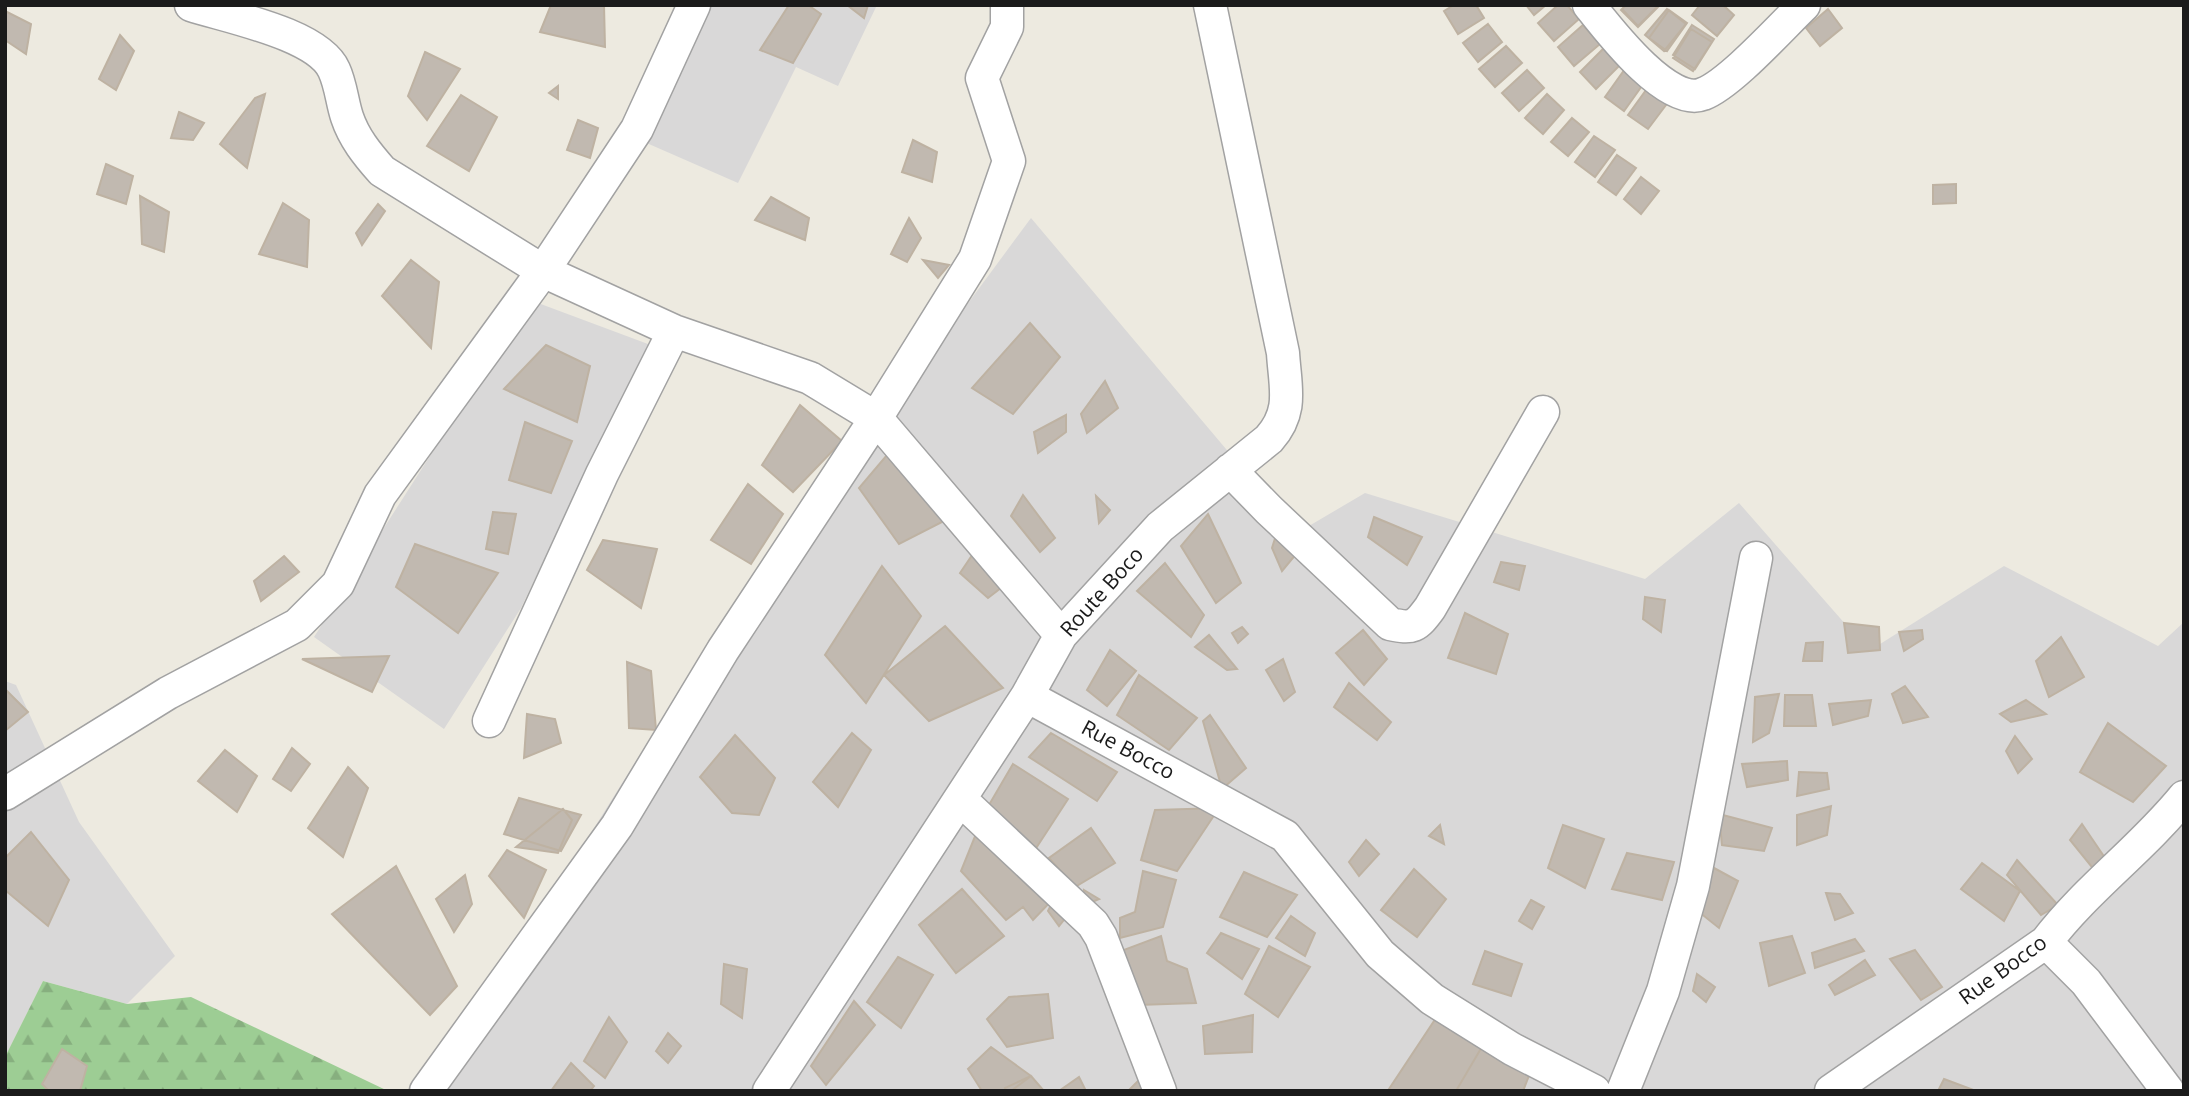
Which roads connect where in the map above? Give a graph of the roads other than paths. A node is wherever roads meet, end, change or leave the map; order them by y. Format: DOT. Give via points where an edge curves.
graph roads {
  1 [pos="191,5"];
  2 [pos="694,5"];
  3 [pos="1007,5"];
  4 [pos="1210,5"];
  5 [pos="1589,5"];
  6 [pos="1804,5"];
  7 [pos="543,271"];
  8 [pos="674,331"];
  9 [pos="1543,412"];
  10 [pos="876,418"];
  11 [pos="1230,470"];
  12 [pos="1756,558"];
  13 [pos="1062,635"];
  14 [pos="1027,696"];
  15 [pos="489,721"];
  16 [pos="5,794"];
  17 [pos="2184,797"];
  18 [pos="960,799"];
  19 [pos="2046,942"];
  20 [pos="426,1091"];
  21 [pos="769,1091"];
  22 [pos="1160,1091"];
  23 [pos="1594,1091"];
  24 [pos="1623,1091"];
  25 [pos="1831,1091"];
  26 [pos="2168,1091"];
  1 -- 7 [label="street" via="293,37 319,50 334,69 347,119 362,148 382,171"];
  2 -- 7 [label="street" via="637,129"];
  3 -- 10 [label="street" via="1007,27 982,78 1009,160 975,259"];
  4 -- 11 [label="street, Route Boco" via="1283,353 1286,402 1279,428"];
  5 -- 6 [label="street" via="1622,46 1668,87 1685,95 1702,95 1724,81"];
  7 -- 8 [label="street"];
  7 -- 16 [label="street" via="380,495 338,584 298,625 168,693"];
  8 -- 10 [label="street" via="810,378"];
  8 -- 15 [label="street" via="602,474"];
  9 -- 11 [label="street" via="1430,608 1419,623 1408,628 1390,624"];
  10 -- 13 [label="street"];
  10 -- 20 [label="street" via="723,650 617,826"];
  11 -- 13 [label="street, Route Boco" via="1160,527"];
  12 -- 24 [label="street" via="1693,886 1663,991"];
  13 -- 14 [label="street, Route Boco"];
  14 -- 18 [label="street"];
  14 -- 23 [label="street, Rue Bocco" via="1285,836 1380,954 1432,999 1512,1049"];
  17 -- 19 [label="street, Rue Bocco" via="2066,915"];
  18 -- 21 [label="street"];
  18 -- 22 [label="street" via="1093,924"];
  19 -- 25 [label="street, Rue Bocco"];
  19 -- 26 [label="street" via="2086,982"];
}
